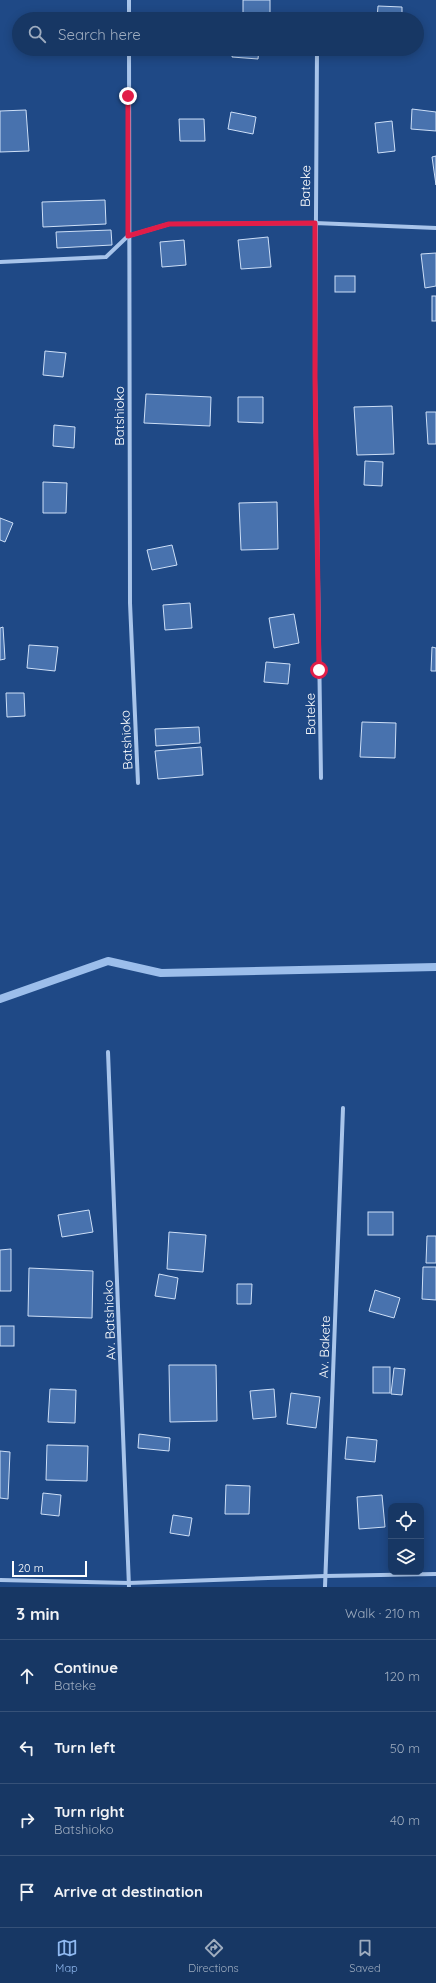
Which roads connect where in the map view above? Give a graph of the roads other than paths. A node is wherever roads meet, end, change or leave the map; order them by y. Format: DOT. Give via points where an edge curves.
graph roads {
  1 [pos="129,0"];
  2 [pos="129,12"];
  3 [pos="129,56"];
  4 [pos="317,56"];
  5 [pos="315,223"];
  6 [pos="436,228"];
  7 [pos="128,236"];
  8 [pos="0,262"];
  9 [pos="321,778"];
  10 [pos="138,783"];
  11 [pos="108,1052"];
  12 [pos="343,1108"];
  13 [pos="436,1574"];
  14 [pos="325,1576"];
  15 [pos="0,1580"];
  16 [pos="129,1585"];
  17 [pos="325,1587"];
  1 -- 2 [label="street"];
  3 -- 7 [label="street, Batshioko"];
  4 -- 5 [label="street, Bateke"];
  5 -- 6 [label="street"];
  5 -- 7 [label="street" via="169,224"];
  5 -- 9 [label="street, Bateke"];
  7 -- 8 [label="street" via="106,257"];
  7 -- 10 [label="street, Batshioko" via="130,604"];
  11 -- 16 [label="street, Av. Batshioko"];
  12 -- 14 [label="street, Av. Bakete"];
  13 -- 14 [label="street"];
  14 -- 16 [label="street"];
  14 -- 17 [label="street, Av. Bakete"];
  15 -- 16 [label="street"];
}
